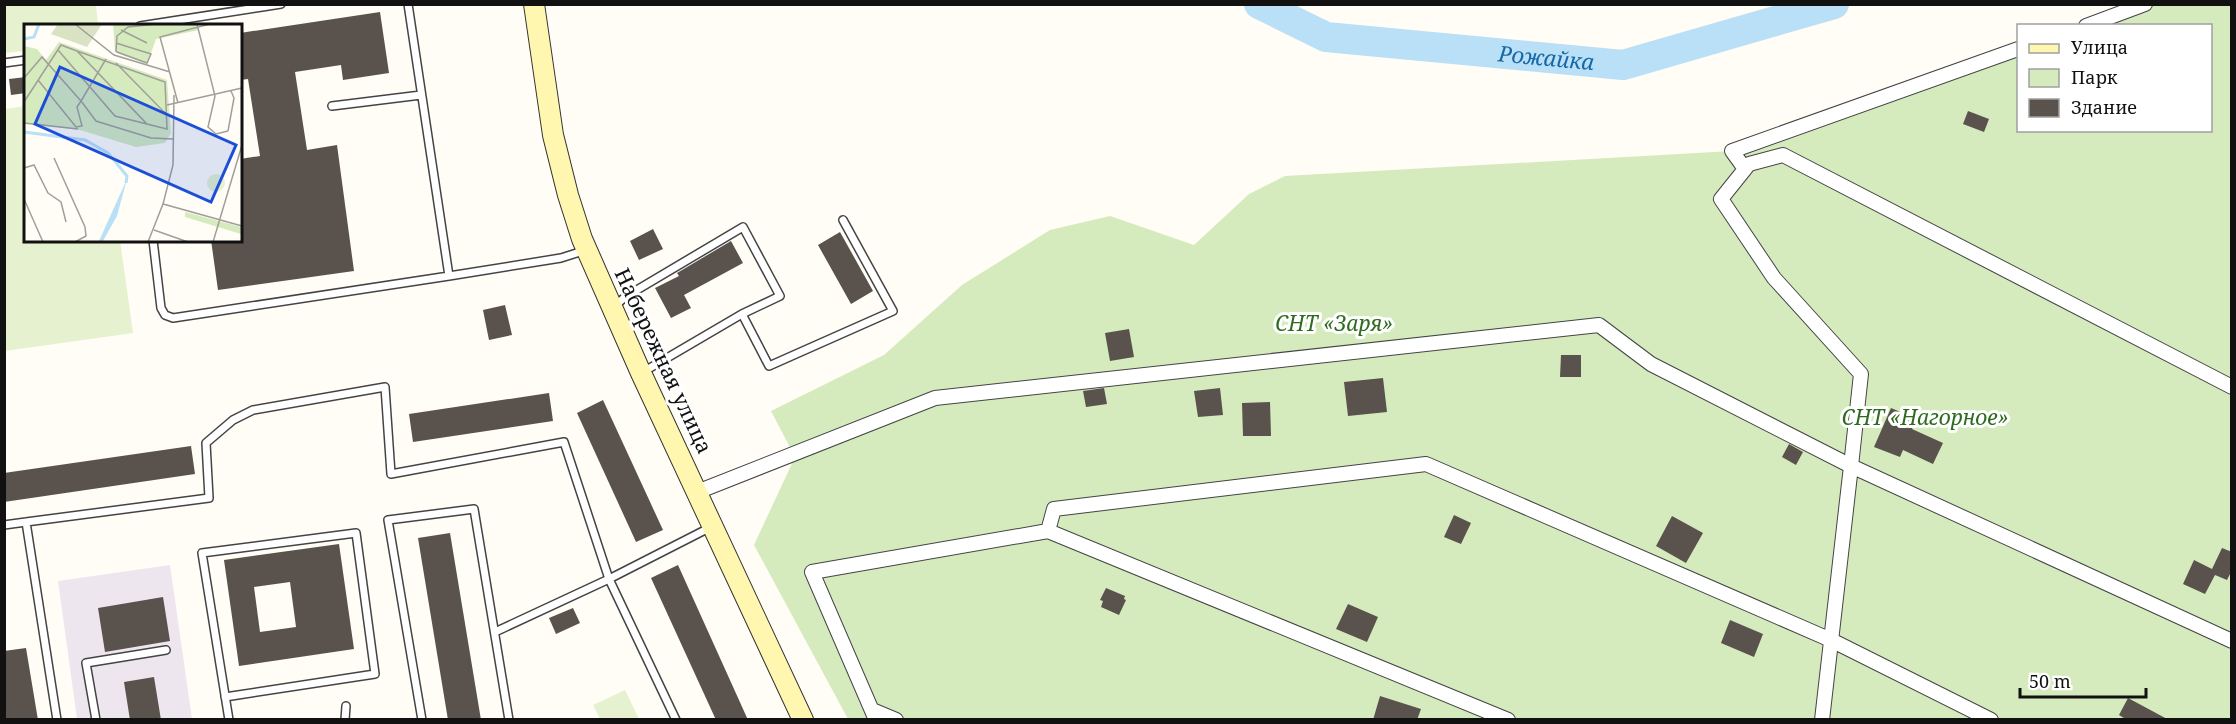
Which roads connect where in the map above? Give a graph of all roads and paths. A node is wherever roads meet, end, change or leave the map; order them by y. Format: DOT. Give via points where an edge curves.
graph roads {
  1 [pos="281,4"];
  2 [pos="408,4"];
  3 [pos="534,4"];
  4 [pos="2145,4"];
  5 [pos="262,6"];
  6 [pos="152,24"];
  7 [pos="2091,24"];
  8 [pos="2017,51"];
  9 [pos="24,60"];
  10 [pos="4,63"];
  11 [pos="421,95"];
  12 [pos="332,106"];
  13 [pos="1746,169"];
  14 [pos="843,220"];
  15 [pos="153,242"];
  16 [pos="586,249"];
  17 [pos="449,276"];
  18 [pos="612,308"];
  19 [pos="742,314"];
  20 [pos="641,373"];
  21 [pos="2232,387"];
  22 [pos="1851,466"];
  23 [pos="697,492"];
  24 [pos="26,522"];
  25 [pos="4,525"];
  26 [pos="713,526"];
  27 [pos="1048,531"];
  28 [pos="609,579"];
  29 [pos="495,632"];
  30 [pos="1831,640"];
  31 [pos="2232,641"];
  32 [pos="166,650"];
  33 [pos="225,697"];
  34 [pos="346,706"];
  35 [pos="874,715"];
  36 [pos="57,720"];
  37 [pos="96,720"];
  38 [pos="229,720"];
  39 [pos="345,720"];
  40 [pos="422,720"];
  41 [pos="509,720"];
  42 [pos="676,720"];
  43 [pos="803,720"];
  44 [pos="896,720"];
  45 [pos="1508,720"];
  46 [pos="1822,720"];
  47 [pos="1990,720"];
  1 -- 5 [label="lane"];
  2 -- 11 [label="lane"];
  3 -- 16 [label="street, Набережная улица" via="553,135"];
  4 -- 7 [label="street"];
  5 -- 6 [label="lane"];
  8 -- 13 [label="street" via="1732,151"];
  9 -- 10 [label="lane"];
  11 -- 12 [label="lane"];
  11 -- 17 [label="lane"];
  13 -- 21 [label="street" via="1749,164 1783,154"];
  13 -- 22 [label="street" via="1721,199 1774,278 1861,374"];
  14 -- 19 [label="lane" via="893,311 769,366"];
  15 -- 17 [label="lane" via="161,308 173,318"];
  16 -- 17 [label="lane" via="561,258"];
  16 -- 18 [label="street, Набережная улица"];
  18 -- 19 [label="lane" via="743,227 780,296"];
  18 -- 20 [label="street, Набережная улица"];
  19 -- 20 [label="lane"];
  20 -- 23 [label="street, Набережная улица"];
  22 -- 23 [label="street" via="1651,364 1599,324 935,398"];
  22 -- 30 [label="street"];
  22 -- 31 [label="street"];
  23 -- 26 [label="street, Набережная улица"];
  24 -- 25 [label="lane"];
  24 -- 28 [label="lane" via="209,498 206,443 238,417 264,407 386,387 392,474 564,442"];
  24 -- 36 [label="lane"];
  26 -- 28 [label="lane"];
  26 -- 43 [label="street, Набережная улица"];
  27 -- 30 [label="street" via="1054,509 1426,464"];
  27 -- 35 [label="street" via="812,572"];
  27 -- 45 [label="street"];
  28 -- 29 [label="lane"];
  28 -- 42 [label="lane"];
  29 -- 40 [label="lane" via="474,509 388,520"];
  29 -- 41 [label="lane"];
  30 -- 46 [label="street"];
  30 -- 47 [label="street"];
  32 -- 37 [label="lane" via="86,663"];
  33 -- 33 [label="lane" via="202,553 356,533 375,674"];
  33 -- 38 [label="lane"];
  34 -- 39 [label="lane"];
  35 -- 44 [label="street"];
}
